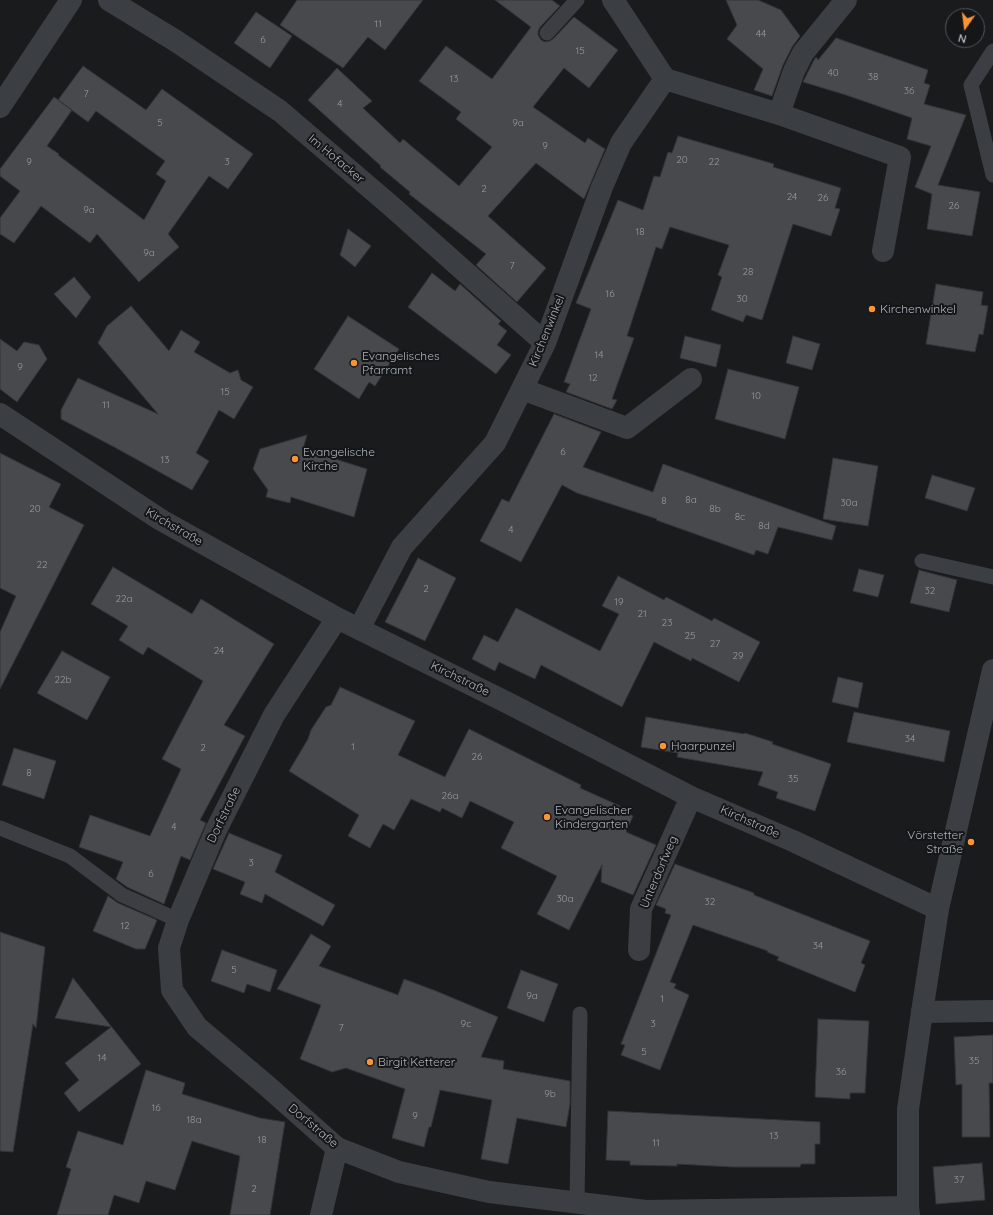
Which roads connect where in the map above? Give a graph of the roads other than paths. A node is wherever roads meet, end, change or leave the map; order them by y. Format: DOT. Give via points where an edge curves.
graph roads {
  1 [pos="71,0"];
  2 [pos="109,0"];
  3 [pos="577,0"];
  4 [pos="613,0"];
  5 [pos="846,0"];
  6 [pos="547,33"];
  7 [pos="993,51"];
  8 [pos="665,79"];
  9 [pos="0,107"];
  10 [pos="779,114"];
  11 [pos="993,175"];
  12 [pos="883,250"];
  13 [pos="545,343"];
  14 [pos="691,379"];
  15 [pos="522,389"];
  16 [pos="0,414"];
  17 [pos="922,561"];
  18 [pos="993,577"];
  19 [pos="337,618"];
  20 [pos="359,629"];
  21 [pos="993,670"];
  22 [pos="691,796"];
  23 [pos="0,828"];
  24 [pos="938,909"];
  25 [pos="178,920"];
  26 [pos="639,950"];
  27 [pos="993,1011"];
  28 [pos="922,1012"];
  29 [pos="580,1014"];
  30 [pos="337,1148"];
  31 [pos="578,1202"];
  32 [pos="908,1211"];
  33 [pos="741,1212"];
  34 [pos="646,1213"];
  35 [pos="321,1215"];
  1 -- 9 [label="street"];
  2 -- 13 [label="street, Im Hofacker" via="176,41 280,111"];
  3 -- 6 [label="lane"];
  4 -- 8 [label="street"];
  5 -- 10 [label="street" via="803,53"];
  7 -- 11 [label="lane" via="971,85"];
  8 -- 10 [label="street"];
  8 -- 13 [label="street, Kirchenwinkel" via="621,143 602,187"];
  10 -- 12 [label="street" via="900,157"];
  13 -- 15 [label="street, Kirchenwinkel"];
  14 -- 15 [label="street" via="627,428"];
  15 -- 20 [label="street, Kirchenwinkel" via="495,443 402,547"];
  16 -- 19 [label="street, Kirchstraße" via="161,520"];
  17 -- 18 [label="lane"];
  19 -- 20 [label="street, Kirchstraße"];
  19 -- 25 [label="street, Dorfstraße" via="274,714 216,830"];
  20 -- 22 [label="street, Kirchstraße"];
  21 -- 24 [label="street"];
  22 -- 24 [label="street, Kirchstraße"];
  22 -- 26 [label="street, Unterdorfweg" via="641,909"];
  23 -- 25 [label="lane" via="70,856 122,896"];
  24 -- 28 [label="street"];
  25 -- 30 [label="street, Dorfstraße" via="169,948 172,990 196,1027"];
  27 -- 28 [label="street"];
  28 -- 32 [label="street" via="908,1109"];
  29 -- 31 [label="lane"];
  30 -- 31 [label="street, Dorfstraße" via="407,1174 489,1192"];
  30 -- 35 [label="street"];
  31 -- 34 [label="street, Dorfstraße"];
  32 -- 33 [label="street, Dorfstraße"];
  33 -- 34 [label="street, Dorfstraße"];
}
